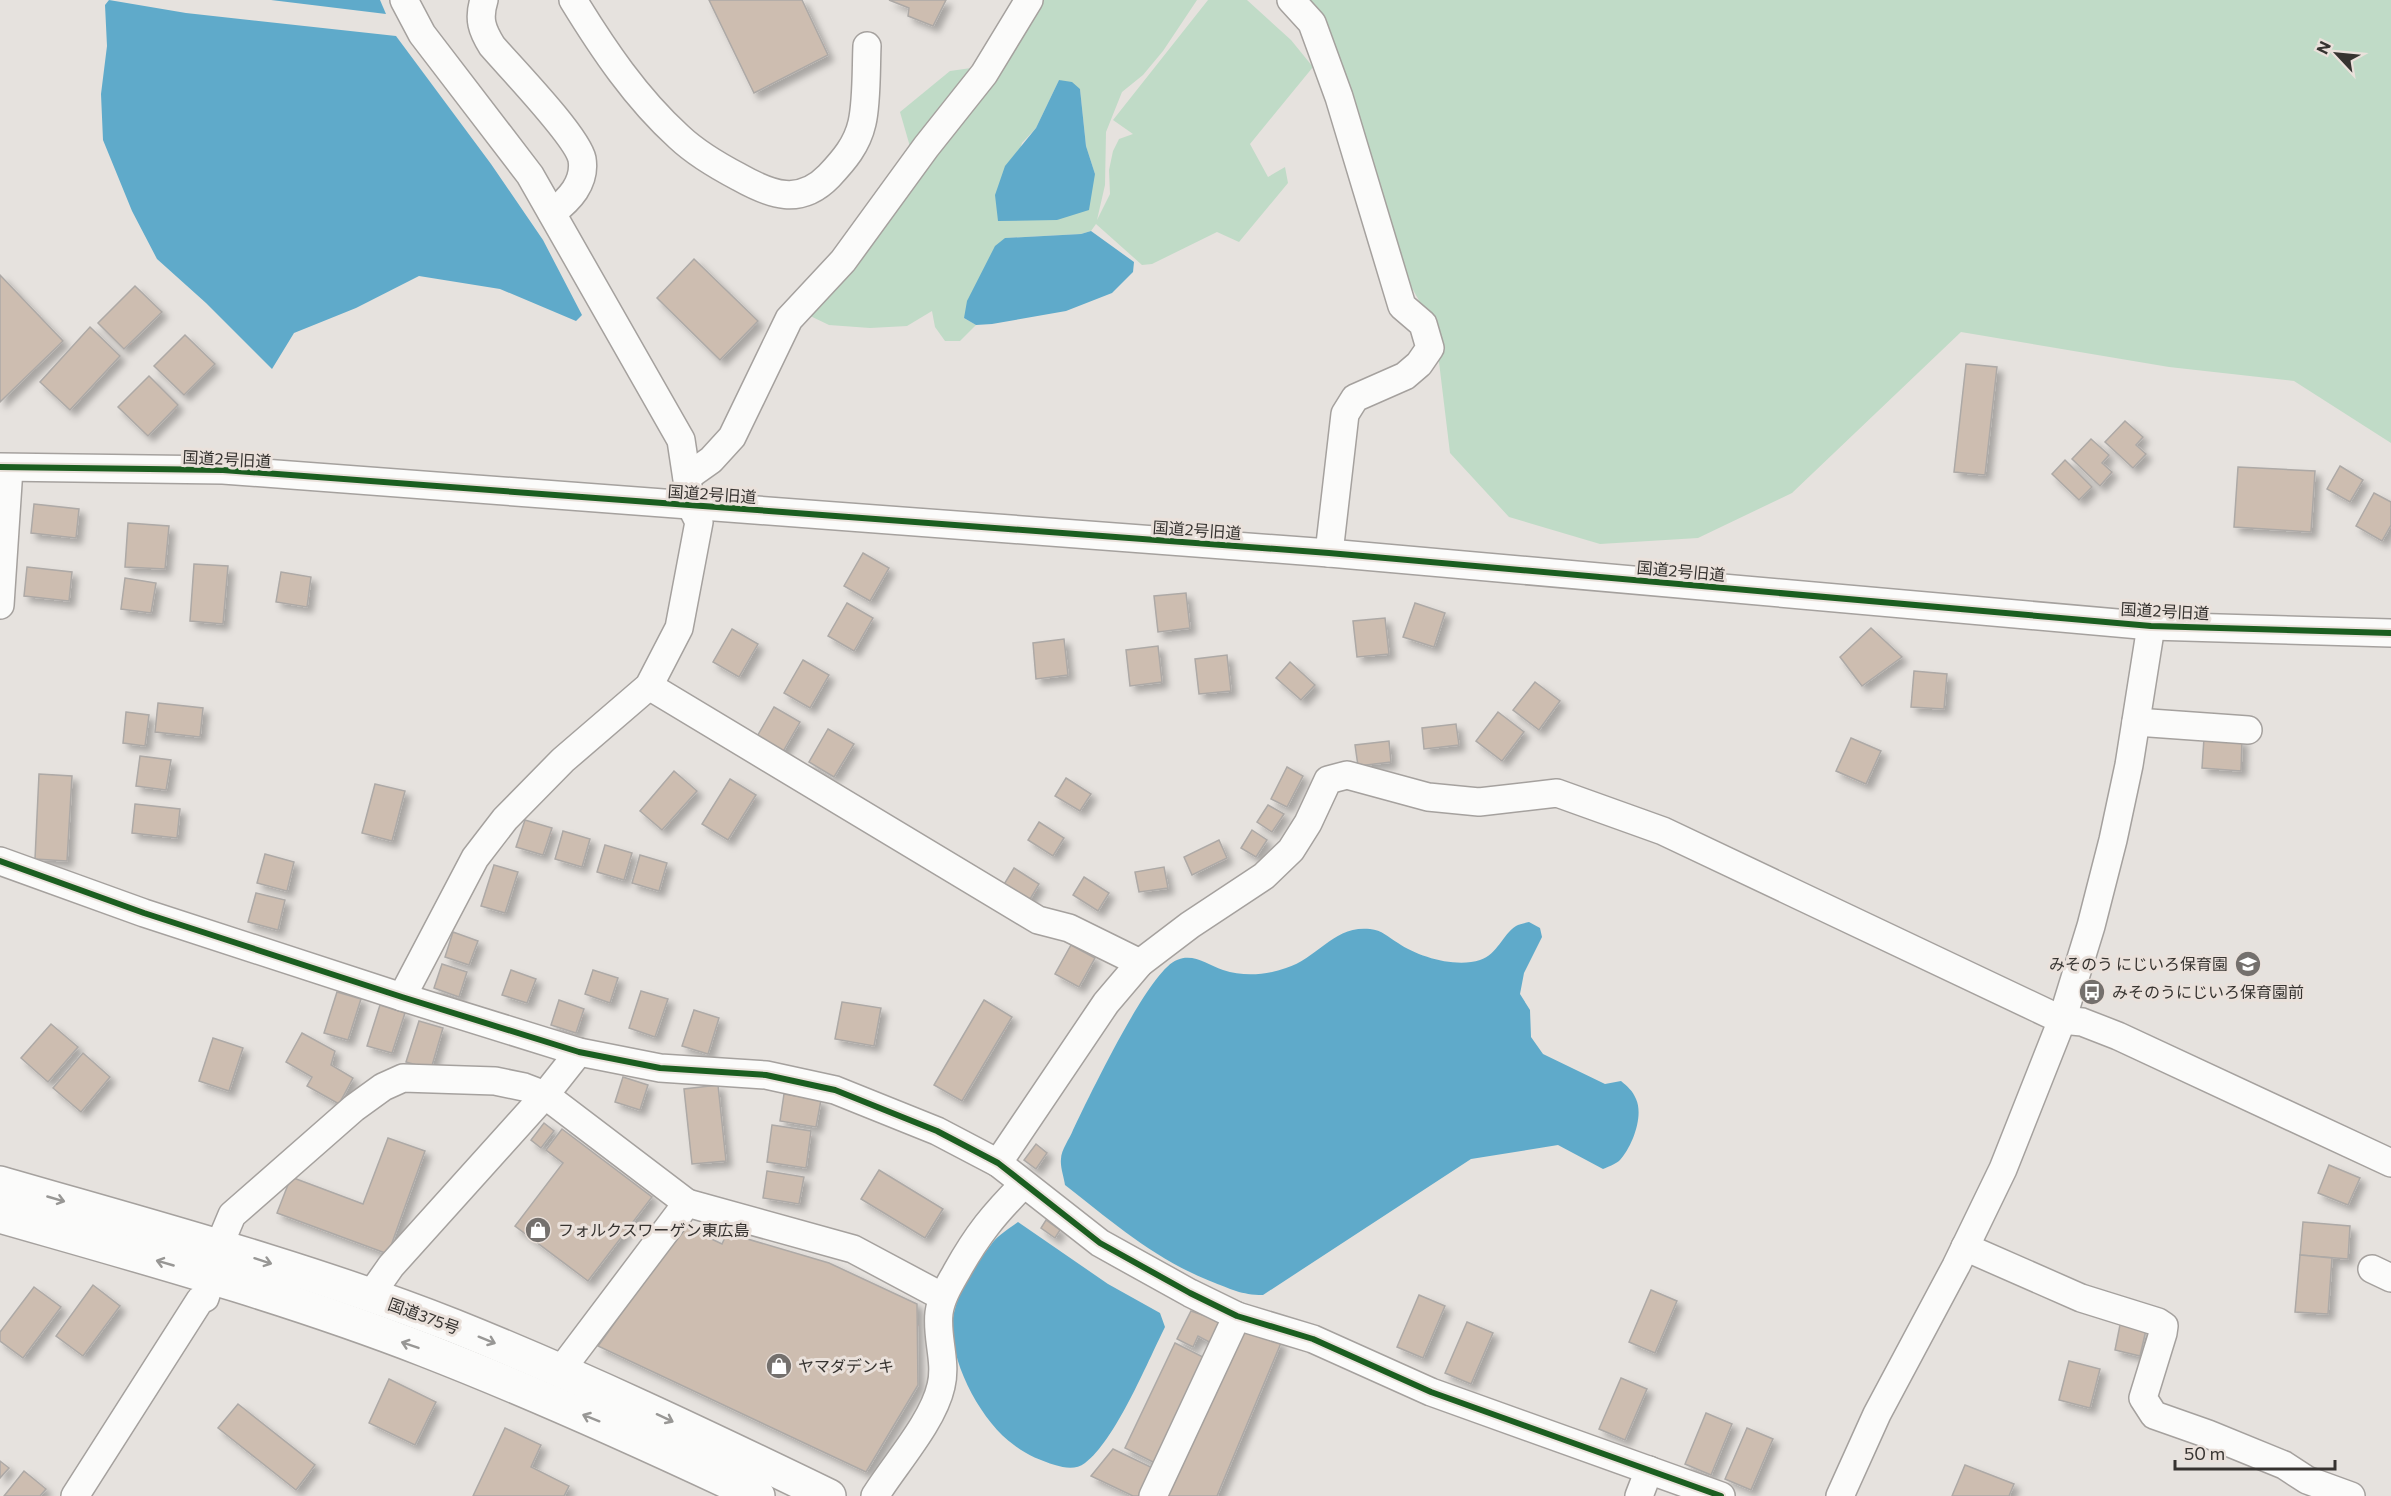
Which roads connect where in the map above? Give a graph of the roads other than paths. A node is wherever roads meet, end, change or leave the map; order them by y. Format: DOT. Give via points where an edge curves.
graph roads {
  1 [pos="404,0"];
  2 [pos="484,0"];
  3 [pos="573,0"];
  4 [pos="1029,0"];
  5 [pos="1291,0"];
  6 [pos="867,46"];
  7 [pos="552,213"];
  8 [pos="4,468"];
  9 [pos="687,477"];
  10 [pos="692,506"];
  11 [pos="1329,553"];
  12 [pos="0,605"];
  13 [pos="2151,626"];
  14 [pos="2391,633"];
  15 [pos="649,686"];
  16 [pos="2136,722"];
  17 [pos="2248,730"];
  18 [pos="0,861"];
  19 [pos="1140,963"];
  20 [pos="402,997"];
  21 [pos="2062,1020"];
  22 [pos="579,1052"];
  23 [pos="545,1095"];
  24 [pos="998,1163"];
  25 [pos="2391,1163"];
  26 [pos="0,1183"];
  27 [pos="1023,1185"];
  28 [pos="687,1203"];
  29 [pos="0,1216"];
  30 [pos="1965,1247"];
  31 [pos="215,1261"];
  32 [pos="370,1296"];
  33 [pos="943,1297"];
  34 [pos="1237,1316"];
  35 [pos="561,1370"];
  36 [pos="1649,1470"];
  37 [pos="75,1496"];
  38 [pos="758,1496"];
  39 [pos="829,1496"];
  40 [pos="875,1496"];
  41 [pos="1153,1496"];
  42 [pos="1639,1496"];
  43 [pos="1721,1496"];
  44 [pos="1840,1496"];
  45 [pos="2350,1496"];
  1 -- 7 [label="street" via="422,34 530,175"];
  2 -- 7 [label="street" via="480,11 482,30 568,134 582,159 580,182 567,201"];
  3 -- 6 [label="street" via="599,42 647,104 679,137 765,192 798,196 823,183 849,156 862,122"];
  4 -- 9 [label="street" via="984,74 843,261 789,319 732,437 711,460"];
  5 -- 11 [label="street" via="1312,23 1339,97 1402,306 1423,324 1430,348 1406,376 1355,398 1345,414"];
  7 -- 9 [label="street" via="681,440"];
  8 -- 10 [label="street, 国道2号旧道" via="223,470"];
  8 -- 12 [label="street"];
  9 -- 10 [label="street"];
  10 -- 11 [label="street, 国道2号旧道"];
  10 -- 15 [label="street" via="699,522 679,628"];
  11 -- 13 [label="street, 国道2号旧道"];
  13 -- 14 [label="street, 国道2号旧道"];
  13 -- 16 [label="street"];
  15 -- 19 [label="street" via="1038,920 1069,928"];
  15 -- 20 [label="street" via="563,760 505,819 475,858"];
  16 -- 17 [label="street"];
  16 -- 21 [label="street" via="2113,840"];
  18 -- 20 [label="street" via="144,913"];
  19 -- 21 [label="street" via="1264,876 1291,850 1328,780 1347,775 1428,797 1479,802 1557,793 1663,831"];
  19 -- 24 [label="street" via="1106,1003"];
  20 -- 22 [label="street"];
  21 -- 25 [label="street" via="2082,1022 2118,1036"];
  21 -- 30 [label="street" via="2003,1169"];
  22 -- 23 [label="street"];
  22 -- 24 [label="street" via="660,1068 766,1075 835,1090 938,1131"];
  23 -- 28 [label="street"];
  23 -- 31 [label="street" via="495,1081 403,1078 383,1087 232,1215"];
  23 -- 32 [label="street" via="391,1266"];
  24 -- 27 [label="street"];
  26 -- 31 [label="highway, 国道375号, one-way"];
  27 -- 33 [label="street" via="990,1218"];
  27 -- 34 [label="street" via="1100,1243"];
  28 -- 33 [label="street" via="853,1249"];
  28 -- 35 [label="street"];
  31 -- 29 [label="highway, 国道375号, one-way"];
  30 -- 44 [label="street"];
  30 -- 45 [label="street" via="2081,1298 2158,1322 2164,1326 2163,1333 2143,1398 2154,1415 2284,1465 2307,1480"];
  31 -- 32 [label="highway, 国道375号, one-way"];
  31 -- 37 [label="street" via="205,1298"];
  38 -- 31 [label="highway, 国道375号, one-way" via="606,1424"];
  32 -- 35 [label="highway, 国道375号, one-way"];
  33 -- 40 [label="street" via="939,1315 941,1387 932,1410"];
  34 -- 36 [label="street" via="1313,1339 1431,1392"];
  34 -- 41 [label="street"];
  35 -- 39 [label="highway, 国道375号, one-way"];
  36 -- 42 [label="street"];
  36 -- 43 [label="street"];
}
